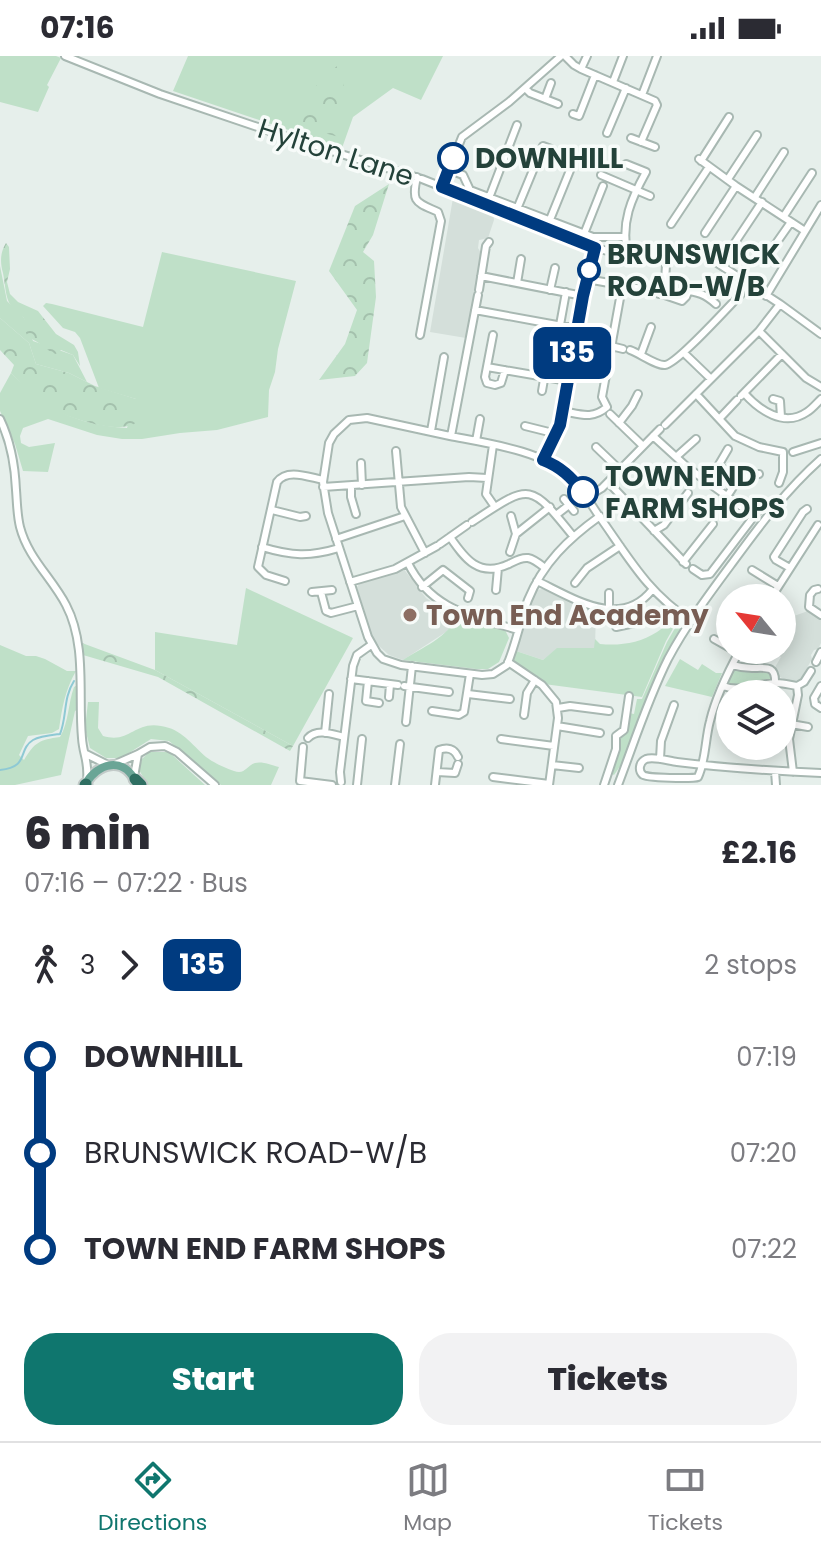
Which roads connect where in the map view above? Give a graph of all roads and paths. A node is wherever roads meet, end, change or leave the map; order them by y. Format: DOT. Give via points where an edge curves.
graph roads {
  1 [pos="65,56"];
  2 [pos="563,56"];
  3 [pos="587,56"];
  4 [pos="623,56"];
  5 [pos="657,56"];
  6 [pos="581,69"];
  7 [pos="595,75"];
  8 [pos="613,82"];
  9 [pos="551,83"];
  10 [pos="525,88"];
  11 [pos="626,88"];
  12 [pos="642,95"];
  13 [pos="545,99"];
  14 [pos="558,104"];
  15 [pos="573,114"];
  16 [pos="729,117"];
  17 [pos="517,125"];
  18 [pos="607,133"];
  19 [pos="757,135"];
  20 [pos="631,138"];
  21 [pos="641,142"];
  22 [pos="655,147"];
  23 [pos="551,149"];
  24 [pos="784,152"];
  25 [pos="575,158"];
  26 [pos="626,164"];
  27 [pos="709,167"];
  28 [pos="449,170"];
  29 [pos="812,173"];
  30 [pos="601,175"];
  31 [pos="417,177"];
  32 [pos="728,179"];
  33 [pos="467,182"];
  34 [pos="603,186"];
  35 [pos="736,186"];
  36 [pos="442,187"];
  37 [pos="636,189"];
  38 [pos="457,193"];
  39 [pos="650,196"];
  40 [pos="755,197"];
  41 [pos="489,198"];
  42 [pos="762,202"];
  43 [pos="821,205"];
  44 [pos="517,209"];
  45 [pos="784,216"];
  46 [pos="549,222"];
  47 [pos="791,222"];
  48 [pos="671,224"];
  49 [pos="805,231"];
  50 [pos="705,233"];
  51 [pos="584,234"];
  52 [pos="624,237"];
  53 [pos="489,242"];
  54 [pos="732,247"];
  55 [pos="595,248"];
  56 [pos="627,253"];
  57 [pos="521,259"];
  58 [pos="763,262"];
  59 [pos="666,265"];
  60 [pos="555,268"];
  61 [pos="481,276"];
  62 [pos="587,279"];
  63 [pos="517,283"];
  64 [pos="622,287"];
  65 [pos="674,287"];
  66 [pos="550,290"];
  67 [pos="566,292"];
  68 [pos="659,294"];
  69 [pos="741,294"];
  70 [pos="583,296"];
  71 [pos="766,296"];
  72 [pos="670,298"];
  73 [pos="780,304"];
  74 [pos="721,307"];
  75 [pos="475,310"];
  76 [pos="651,327"];
  77 [pos="759,331"];
  78 [pos="821,334"];
  79 [pos="420,335"];
  80 [pos="493,335"];
  81 [pos="550,345"];
  82 [pos="611,346"];
  83 [pos="684,353"];
  84 [pos="641,354"];
  85 [pos="782,354"];
  86 [pos="444,357"];
  87 [pos="583,362"];
  88 [pos="608,366"];
  89 [pos="487,367"];
  90 [pos="505,370"];
  91 [pos="544,377"];
  92 [pos="711,379"];
  93 [pos="568,381"];
  94 [pos="820,383"];
  95 [pos="542,391"];
  96 [pos="638,394"];
  97 [pos="696,394"];
  98 [pos="741,397"];
  99 [pos="773,399"];
  100 [pos="821,399"];
  101 [pos="562,411"];
  102 [pos="608,411"];
  103 [pos="781,417"];
  104 [pos="720,418"];
  105 [pos="0,419"];
  106 [pos="480,419"];
  107 [pos="619,423"];
  108 [pos="525,426"];
  109 [pos="431,431"];
  110 [pos="557,434"];
  111 [pos="451,436"];
  112 [pos="653,436"];
  113 [pos="735,436"];
  114 [pos="696,439"];
  115 [pos="476,441"];
  116 [pos="821,443"];
  117 [pos="493,445"];
  118 [pos="643,446"];
  119 [pos="596,447"];
  120 [pos="396,451"];
  121 [pos="793,452"];
  122 [pos="676,457"];
  123 [pos="543,460"];
  124 [pos="820,461"];
  125 [pos="361,463"];
  126 [pos="719,466"];
  127 [pos="620,470"];
  128 [pos="759,474"];
  129 [pos="699,476"];
  130 [pos="487,478"];
  131 [pos="735,479"];
  132 [pos="398,482"];
  133 [pos="608,482"];
  134 [pos="323,483"];
  135 [pos="708,483"];
  136 [pos="779,483"];
  137 [pos="362,485"];
  138 [pos="351,486"];
  139 [pos="693,486"];
  140 [pos="688,493"];
  141 [pos="727,496"];
  142 [pos="587,497"];
  143 [pos="569,505"];
  144 [pos="495,507"];
  145 [pos="550,507"];
  146 [pos="807,509"];
  147 [pos="272,510"];
  148 [pos="356,514"];
  149 [pos="556,515"];
  150 [pos="306,516"];
  151 [pos="405,516"];
  152 [pos="511,516"];
  153 [pos="600,516"];
  154 [pos="713,524"];
  155 [pos="818,529"];
  156 [pos="654,531"];
  157 [pos="516,534"];
  158 [pos="573,536"];
  159 [pos="450,537"];
  160 [pos="336,539"];
  161 [pos="620,546"];
  162 [pos="262,547"];
  163 [pos="339,548"];
  164 [pos="510,552"];
  165 [pos="425,553"];
  166 [pos="408,563"];
  167 [pos="498,568"];
  168 [pos="545,568"];
  169 [pos="790,568"];
  170 [pos="693,569"];
  171 [pos="752,570"];
  172 [pos="285,581"];
  173 [pos="537,581"];
  174 [pos="350,582"];
  175 [pos="575,583"];
  176 [pos="775,584"];
  177 [pos="779,584"];
  178 [pos="422,587"];
  179 [pos="818,589"];
  180 [pos="332,590"];
  181 [pos="496,590"];
  182 [pos="652,590"];
  183 [pos="312,592"];
  184 [pos="321,592"];
  185 [pos="609,593"];
  186 [pos="358,606"];
  187 [pos="609,610"];
  188 [pos="623,610"];
  189 [pos="461,612"];
  190 [pos="651,615"];
  191 [pos="821,615"];
  192 [pos="691,621"];
  193 [pos="627,625"];
  194 [pos="616,627"];
  195 [pos="518,630"];
  196 [pos="371,645"];
  197 [pos="821,652"];
  198 [pos="508,662"];
  199 [pos="816,662"];
  200 [pos="732,665"];
  201 [pos="412,666"];
  202 [pos="811,671"];
  203 [pos="470,674"];
  204 [pos="351,679"];
  205 [pos="535,680"];
  206 [pos="726,680"];
  207 [pos="776,680"];
  208 [pos="368,681"];
  209 [pos="401,686"];
  210 [pos="797,686"];
  211 [pos="821,686"];
  212 [pos="426,690"];
  213 [pos="449,692"];
  214 [pos="329,694"];
  215 [pos="468,694"];
  216 [pos="629,696"];
  217 [pos="389,697"];
  218 [pos="510,699"];
  219 [pos="425,702"];
  220 [pos="379,703"];
  221 [pos="796,703"];
  222 [pos="716,704"];
  223 [pos="674,705"];
  224 [pos="558,708"];
  225 [pos="821,708"];
  226 [pos="432,711"];
  227 [pos="609,711"];
  228 [pos="524,715"];
  229 [pos="406,722"];
  230 [pos="796,725"];
  231 [pos="557,726"];
  232 [pos="808,727"];
  233 [pos="325,733"];
  234 [pos="616,736"];
  235 [pos="344,737"];
  236 [pos="308,738"];
  237 [pos="362,739"];
  238 [pos="501,739"];
  239 [pos="400,744"];
  240 [pos="554,746"];
  241 [pos="303,747"];
  242 [pos="86,754"];
  243 [pos="138,754"];
  244 [pos="660,759"];
  245 [pos="792,760"];
  246 [pos="113,765"];
  247 [pos="552,765"];
  248 [pos="702,765"];
  249 [pos="579,768"];
  250 [pos="775,771"];
  251 [pos="437,772"];
  252 [pos="793,772"];
  253 [pos="821,773"];
  254 [pos="493,777"];
  255 [pos="136,782"];
  256 [pos="86,784"];
  257 [pos="335,784"];
  258 [pos="549,784"];
  259 [pos="215,785"];
  260 [pos="349,785"];
  261 [pos="357,785"];
  262 [pos="395,785"];
  263 [pos="435,785"];
  264 [pos="604,785"];
  265 [pos="618,785"];
  266 [pos="776,785"];
  1 -- 31 [label="street, Hylton Lane" via="160,94"];
  2 -- 6 [label="street"];
  2 -- 10 [label="street"];
  3 -- 6 [label="street"];
  4 -- 8 [label="street"];
  5 -- 12 [label="street"];
  6 -- 7 [label="street"];
  7 -- 8 [label="street"];
  7 -- 15 [label="street" via="579,116"];
  8 -- 11 [label="street"];
  9 -- 13 [label="street"];
  10 -- 13 [label="street"];
  10 -- 28 [label="street" via="462,137"];
  11 -- 12 [label="street"];
  11 -- 18 [label="street"];
  12 -- 21 [label="street" via="657,105"];
  13 -- 14 [label="street"];
  16 -- 27 [label="street" via="700,160"];
  17 -- 41 [label="street"];
  19 -- 32 [label="street"];
  20 -- 21 [label="street"];
  21 -- 22 [label="street"];
  23 -- 44 [label="street" via="543,146"];
  24 -- 40 [label="street"];
  25 -- 46 [label="street"];
  26 -- 37 [label="street" via="646,172"];
  27 -- 32 [label="street"];
  27 -- 48 [label="street"];
  28 -- 33 [label="street"];
  28 -- 36 [label="street"];
  29 -- 45 [label="street"];
  30 -- 37 [label="street"];
  31 -- 36 [label="street, Hylton Lane"];
  31 -- 79 [label="street" via="415,199 438,212 441,221"];
  32 -- 35 [label="street"];
  33 -- 38 [label="street"];
  33 -- 41 [label="street" via="470,190"];
  34 -- 51 [label="street"];
  35 -- 40 [label="street"];
  35 -- 50 [label="street"];
  36 -- 38 [label="street, Hylton Lane"];
  37 -- 39 [label="street"];
  37 -- 52 [label="street"];
  38 -- 55 [label="street, Hylton Lane"];
  40 -- 42 [label="street"];
  41 -- 44 [label="street"];
  42 -- 45 [label="street"];
  42 -- 54 [label="street"];
  43 -- 49 [label="street"];
  44 -- 46 [label="street"];
  45 -- 47 [label="street"];
  46 -- 51 [label="street"];
  47 -- 49 [label="street"];
  47 -- 58 [label="street"];
  49 -- 71 [label="street"];
  51 -- 52 [label="street"];
  52 -- 56 [label="street"];
  53 -- 61 [label="street"];
  55 -- 56 [label="street, Hylton Lane"];
  55 -- 62 [label="street"];
  56 -- 71 [label="street, Hylton Lane" via="696,253"];
  57 -- 63 [label="street"];
  59 -- 68 [label="street"];
  60 -- 66 [label="street"];
  61 -- 63 [label="street"];
  61 -- 75 [label="street"];
  62 -- 64 [label="street"];
  62 -- 70 [label="street"];
  63 -- 66 [label="street"];
  64 -- 68 [label="street"];
  64 -- 82 [label="street"];
  65 -- 72 [label="street"];
  66 -- 67 [label="street"];
  67 -- 70 [label="street"];
  67 -- 75 [label="street" via="564,326"];
  68 -- 72 [label="street"];
  69 -- 74 [label="street"];
  70 -- 93 [label="street"];
  71 -- 73 [label="street, Hylton Lane"];
  72 -- 74 [label="street" via="682,301 686,290"];
  73 -- 77 [label="street"];
  73 -- 78 [label="street, Hylton Lane"];
  74 -- 83 [label="street"];
  75 -- 111 [label="street"];
  76 -- 84 [label="street"];
  77 -- 85 [label="street"];
  77 -- 92 [label="street"];
  80 -- 89 [label="street"];
  81 -- 91 [label="street"];
  82 -- 84 [label="street"];
  82 -- 88 [label="street"];
  83 -- 84 [label="street" via="662,366"];
  83 -- 92 [label="street"];
  85 -- 94 [label="street" via="806,378"];
  85 -- 98 [label="street"];
  86 -- 109 [label="street"];
  87 -- 88 [label="street"];
  88 -- 102 [label="street" via="602,397"];
  89 -- 90 [label="street"];
  89 -- 90 [label="street" via="487,383 495,385"];
  90 -- 91 [label="street"];
  91 -- 93 [label="street"];
  91 -- 95 [label="street"];
  92 -- 97 [label="street"];
  93 -- 101 [label="street"];
  96 -- 107 [label="street"];
  97 -- 104 [label="street"];
  97 -- 112 [label="street"];
  98 -- 103 [label="street"];
  98 -- 104 [label="street"];
  99 -- 103 [label="street" via="780,401"];
  100 -- 103 [label="street" via="799,417"];
  101 -- 102 [label="street"];
  101 -- 110 [label="street"];
  102 -- 107 [label="street"];
  104 -- 113 [label="street"];
  105 -- 242 [label="street" via="11,451 22,534 74,622"];
  106 -- 115 [label="street"];
  107 -- 118 [label="street"];
  108 -- 110 [label="street"];
  109 -- 111 [label="street"];
  109 -- 134 [label="street" via="367,418 349,420 329,443"];
  110 -- 123 [label="street"];
  111 -- 115 [label="street"];
  112 -- 118 [label="street"];
  112 -- 122 [label="street"];
  113 -- 126 [label="street"];
  113 -- 136 [label="street" via="783,452"];
  114 -- 122 [label="street"];
  115 -- 117 [label="street"];
  116 -- 121 [label="street"];
  117 -- 123 [label="street"];
  117 -- 130 [label="street"];
  118 -- 127 [label="street"];
  119 -- 127 [label="street"];
  120 -- 132 [label="street"];
  122 -- 129 [label="street"];
  123 -- 142 [label="street" via="560,467"];
  124 -- 192 [label="street" via="766,517"];
  125 -- 137 [label="street"];
  126 -- 131 [label="street"];
  126 -- 135 [label="street"];
  127 -- 133 [label="street"];
  128 -- 131 [label="street"];
  129 -- 135 [label="street"];
  129 -- 139 [label="street"];
  130 -- 132 [label="street"];
  130 -- 144 [label="street" via="486,494"];
  131 -- 141 [label="street"];
  132 -- 137 [label="street"];
  132 -- 151 [label="street"];
  133 -- 142 [label="street"];
  133 -- 156 [label="street"];
  134 -- 138 [label="street"];
  134 -- 147 [label="street" via="289,474 280,477"];
  134 -- 160 [label="street"];
  135 -- 141 [label="street"];
  137 -- 138 [label="street"];
  138 -- 148 [label="street"];
  140 -- 156 [label="street"];
  141 -- 170 [label="street" via="756,514 710,574"];
  142 -- 153 [label="street"];
  143 -- 149 [label="street"];
  144 -- 145 [label="street" via="525,493"];
  144 -- 159 [label="street"];
  145 -- 149 [label="street"];
  145 -- 157 [label="street"];
  146 -- 169 [label="street" via="774,557"];
  147 -- 150 [label="street"];
  147 -- 162 [label="street"];
  149 -- 158 [label="street"];
  151 -- 160 [label="street"];
  151 -- 165 [label="street"];
  152 -- 157 [label="street"];
  153 -- 158 [label="street"];
  153 -- 161 [label="street"];
  154 -- 156 [label="street" via="685,563"];
  155 -- 169 [label="street"];
  157 -- 164 [label="street"];
  158 -- 168 [label="street"];
  159 -- 165 [label="street"];
  159 -- 167 [label="street" via="472,564"];
  160 -- 163 [label="street"];
  161 -- 175 [label="street"];
  161 -- 182 [label="street"];
  162 -- 163 [label="street" via="302,556"];
  162 -- 172 [label="street" via="258,567"];
  163 -- 174 [label="street"];
  165 -- 166 [label="street"];
  166 -- 174 [label="street"];
  166 -- 178 [label="street"];
  167 -- 168 [label="street" via="524,558"];
  167 -- 181 [label="street"];
  168 -- 173 [label="street"];
  169 -- 177 [label="street"];
  171 -- 176 [label="street"];
  173 -- 187 [label="street"];
  173 -- 195 [label="street"];
  174 -- 186 [label="street"];
  178 -- 189 [label="street"];
  178 -- 189 [label="street" via="443,570 470,591"];
  179 -- 191 [label="street" via="810,595 809,607"];
  180 -- 184 [label="street"];
  182 -- 188 [label="street"];
  182 -- 192 [label="street"];
  183 -- 184 [label="street"];
  184 -- 186 [label="street" via="331,613"];
  185 -- 187 [label="street"];
  186 -- 196 [label="street"];
  187 -- 188 [label="street"];
  188 -- 193 [label="street"];
  189 -- 195 [label="street"];
  190 -- 193 [label="street"];
  192 -- 265 [label="street" via="653,693"];
  193 -- 194 [label="street"];
  195 -- 198 [label="street"];
  196 -- 201 [label="street" via="383,659"];
  196 -- 204 [label="street" via="357,655"];
  197 -- 199 [label="street"];
  198 -- 203 [label="street" via="493,674"];
  198 -- 205 [label="street"];
  200 -- 206 [label="street"];
  200 -- 207 [label="street" via="768,668"];
  201 -- 203 [label="street"];
  201 -- 209 [label="street"];
  202 -- 210 [label="street"];
  203 -- 215 [label="street"];
  204 -- 208 [label="street"];
  204 -- 235 [label="street"];
  205 -- 224 [label="street"];
  205 -- 228 [label="street"];
  208 -- 209 [label="street"];
  208 -- 220 [label="street" via="366,701"];
  209 -- 212 [label="street"];
  209 -- 217 [label="street"];
  209 -- 229 [label="street"];
  210 -- 221 [label="street"];
  211 -- 225 [label="street" via="814,698"];
  212 -- 213 [label="street"];
  212 -- 219 [label="street"];
  214 -- 233 [label="street"];
  215 -- 218 [label="street"];
  215 -- 226 [label="street" via="466,709 459,715"];
  216 -- 234 [label="street" via="624,730"];
  222 -- 248 [label="street"];
  223 -- 244 [label="street"];
  224 -- 227 [label="street"];
  224 -- 231 [label="street"];
  230 -- 232 [label="street"];
  231 -- 234 [label="street"];
  231 -- 240 [label="street"];
  233 -- 235 [label="street"];
  233 -- 236 [label="street"];
  234 -- 264 [label="street"];
  235 -- 257 [label="street"];
  237 -- 261 [label="street"];
  238 -- 240 [label="street"];
  239 -- 262 [label="street"];
  240 -- 247 [label="street"];
  241 -- 257 [label="street" via="300,781"];
  242 -- 246 [label="street"];
  242 -- 256 [label="street"];
  243 -- 246 [label="street"];
  243 -- 255 [label="street"];
  243 -- 259 [label="street" via="154,746 170,748"];
  244 -- 248 [label="street"];
  244 -- 248 [label="street" via="646,760 641,773 691,779 698,777"];
  245 -- 252 [label="street"];
  246 -- 255 [label="main road" via="124,768"];
  246 -- 256 [label="main road" via="96,771"];
  247 -- 249 [label="street"];
  247 -- 258 [label="street"];
  248 -- 250 [label="street"];
  250 -- 252 [label="street"];
  250 -- 266 [label="street"];
  251 -- 251 [label="street" via="439,750 455,751 455,773"];
  251 -- 263 [label="street"];
  252 -- 253 [label="street"];
  254 -- 258 [label="street"];
  257 -- 260 [label="street"];
}
